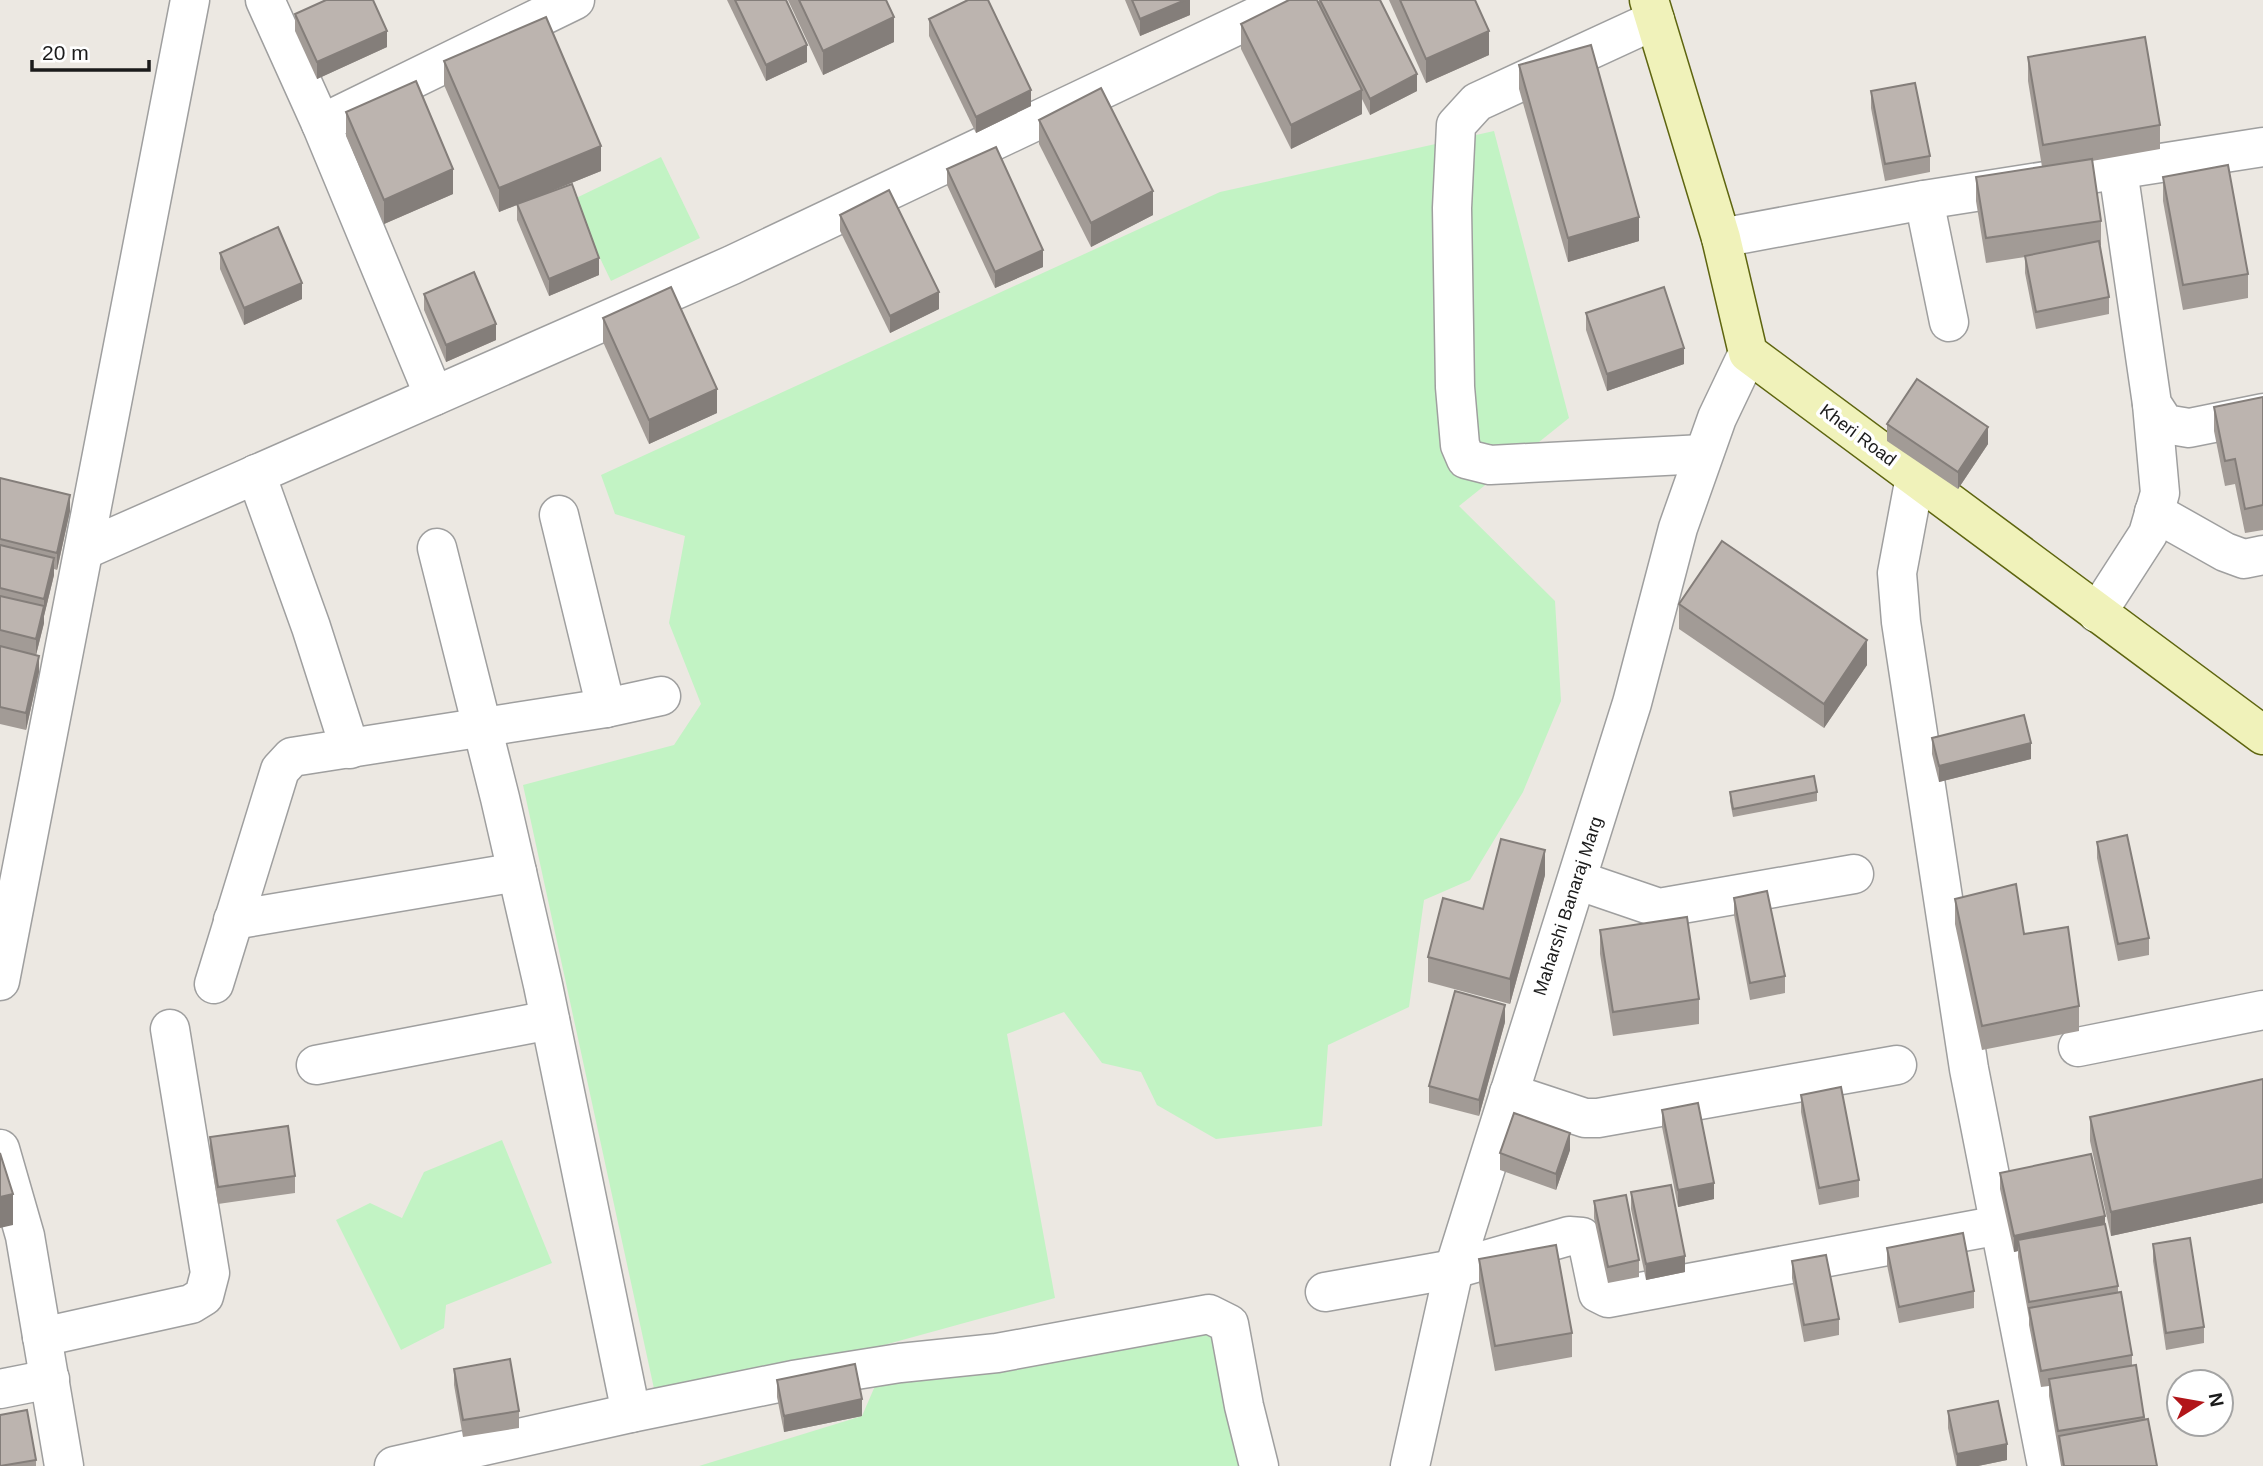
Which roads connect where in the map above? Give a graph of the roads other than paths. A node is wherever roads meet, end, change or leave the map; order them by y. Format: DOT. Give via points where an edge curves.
graph roads {
  1 [pos="190,0"];
  2 [pos="265,0"];
  3 [pos="575,0"];
  4 [pos="1291,0"];
  5 [pos="1652,10"];
  6 [pos="321,124"];
  7 [pos="2263,147"];
  8 [pos="2118,170"];
  9 [pos="1924,200"];
  10 [pos="1721,238"];
  11 [pos="1950,322"];
  12 [pos="1748,353"];
  13 [pos="434,396"];
  14 [pos="2152,404"];
  15 [pos="2263,413"];
  16 [pos="1703,454"];
  17 [pos="256,474"];
  18 [pos="1915,477"];
  19 [pos="2154,512"];
  20 [pos="559,514"];
  21 [pos="437,548"];
  22 [pos="84,550"];
  23 [pos="2263,555"];
  24 [pos="2097,613"];
  25 [pos="661,696"];
  26 [pos="606,708"];
  27 [pos="481,728"];
  28 [pos="2263,735"];
  29 [pos="349,749"];
  30 [pos="517,872"];
  31 [pos="1854,874"];
  32 [pos="1577,880"];
  33 [pos="233,920"];
  34 [pos="0,981"];
  35 [pos="214,984"];
  36 [pos="2263,1010"];
  37 [pos="550,1020"];
  38 [pos="170,1029"];
  39 [pos="2078,1047"];
  40 [pos="316,1065"];
  41 [pos="1897,1065"];
  42 [pos="1509,1094"];
  43 [pos="0,1149"];
  44 [pos="2000,1225"];
  45 [pos="13,1238"];
  46 [pos="1454,1269"];
  47 [pos="1325,1292"];
  48 [pos="42,1336"];
  49 [pos="50,1379"];
  50 [pos="0,1389"];
  51 [pos="631,1413"];
  52 [pos="520,1452"];
  53 [pos="64,1466"];
  54 [pos="394,1466"];
  55 [pos="1259,1466"];
  56 [pos="1410,1466"];
  57 [pos="2047,1466"];
  1 -- 22 [label="street"];
  2 -- 6 [label="street"];
  3 -- 6 [label="street"];
  4 -- 13 [label="street" via="732,265"];
  5 -- 10 [label="street"];
  5 -- 16 [label="street" via="1477,102 1456,125 1452,208 1460,445 1466,459 1490,465"];
  6 -- 13 [label="street"];
  7 -- 8 [label="street"];
  8 -- 9 [label="street"];
  8 -- 14 [label="street"];
  9 -- 10 [label="street"];
  9 -- 11 [label="street"];
  10 -- 12 [label="street"];
  12 -- 16 [label="street, Maharshi Banaraj Marg"];
  12 -- 18 [label="street, Kheri Road"];
  13 -- 17 [label="street"];
  14 -- 15 [label="street" via="2165,424 2189,428"];
  14 -- 19 [label="street" via="2160,493"];
  16 -- 32 [label="street, Maharshi Banaraj Marg"];
  17 -- 22 [label="street"];
  17 -- 29 [label="street"];
  18 -- 24 [label="street, Kheri Road"];
  18 -- 44 [label="street" via="1897,573 1901,622 1969,1069"];
  19 -- 23 [label="street" via="2225,552 2244,559"];
  19 -- 24 [label="street" via="2148,534"];
  20 -- 26 [label="street"];
  21 -- 27 [label="street"];
  22 -- 34 [label="street"];
  24 -- 28 [label="street, Kheri Road"];
  25 -- 26 [label="street"];
  26 -- 27 [label="street"];
  27 -- 29 [label="street"];
  27 -- 30 [label="street"];
  29 -- 33 [label="street" via="292,757 279,770"];
  30 -- 33 [label="street"];
  30 -- 37 [label="street"];
  31 -- 32 [label="street" via="1659,908"];
  32 -- 42 [label="street, Maharshi Banaraj Marg"];
  33 -- 35 [label="street"];
  36 -- 39 [label="street"];
  37 -- 40 [label="street"];
  37 -- 51 [label="street"];
  38 -- 48 [label="street" via="210,1273 204,1296 191,1304"];
  41 -- 42 [label="street" via="1598,1118"];
  42 -- 46 [label="street, Maharshi Banaraj Marg"];
  43 -- 45 [label="street"];
  44 -- 46 [label="street" via="1608,1298 1598,1293 1588,1245 1582,1237 1569,1236"];
  44 -- 57 [label="street"];
  45 -- 48 [label="street"];
  46 -- 47 [label="street"];
  46 -- 56 [label="street, Maharshi Banaraj Marg"];
  48 -- 49 [label="street"];
  49 -- 50 [label="street"];
  49 -- 53 [label="street"];
  51 -- 52 [label="street"];
  51 -- 55 [label="street" via="793,1380 997,1353 1209,1314 1229,1324"];
  52 -- 54 [label="street"];
}
